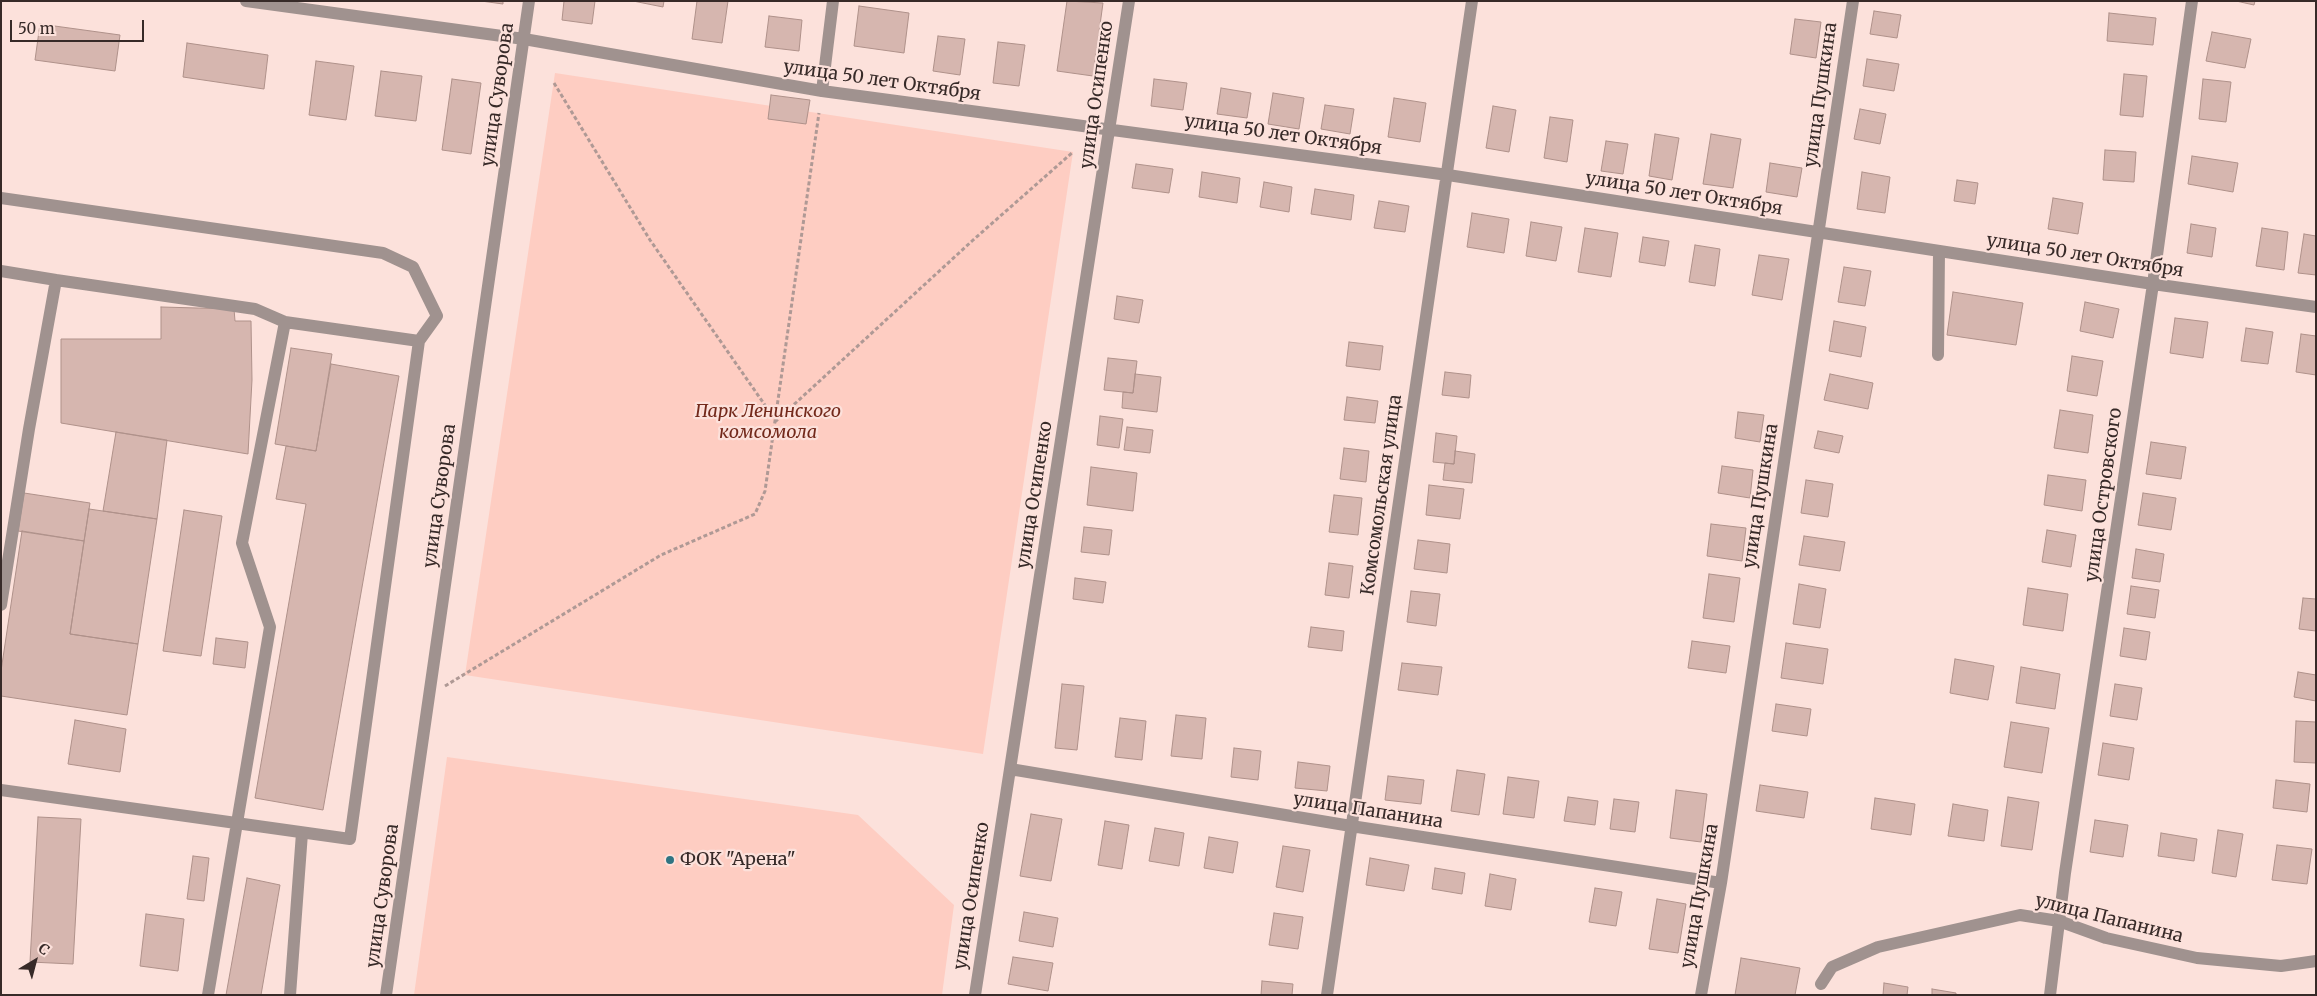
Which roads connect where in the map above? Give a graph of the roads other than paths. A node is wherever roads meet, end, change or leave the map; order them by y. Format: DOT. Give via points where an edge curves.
graph roads {
  1 [pos="246,1"];
  2 [pos="529,1"];
  3 [pos="833,1"];
  4 [pos="1128,1"];
  5 [pos="1472,1"];
  6 [pos="1853,1"];
  7 [pos="2192,1"];
  8 [pos="524,39"];
  9 [pos="822,91"];
  10 [pos="1110,129"];
  11 [pos="1448,175"];
  12 [pos="1,198"];
  13 [pos="1819,233"];
  14 [pos="1939,251"];
  15 [pos="1,271"];
  16 [pos="56,280"];
  17 [pos="2153,284"];
  18 [pos="2316,308"];
  19 [pos="285,322"];
  20 [pos="419,341"];
  21 [pos="1938,355"];
  22 [pos="1,605"];
  23 [pos="1010,769"];
  24 [pos="1,790"];
  25 [pos="238,824"];
  26 [pos="1351,826"];
  27 [pos="302,833"];
  28 [pos="1721,883"];
  29 [pos="2059,921"];
  30 [pos="2316,961"];
  31 [pos="1821,984"];
  32 [pos="208,995"];
  33 [pos="290,995"];
  34 [pos="386,995"];
  35 [pos="975,995"];
  36 [pos="1327,995"];
  37 [pos="1701,995"];
  38 [pos="2050,995"];
  1 -- 8 [label="street, улица 50 лет Октября"];
  2 -- 8 [label="street, улица Суворова"];
  3 -- 9 [label="street"];
  4 -- 10 [label="street, улица Осипенко"];
  5 -- 11 [label="street, Комсомольская улица"];
  6 -- 13 [label="street, улица Пушкина"];
  7 -- 17 [label="street, улица Островского"];
  8 -- 9 [label="street, улица 50 лет Октября"];
  8 -- 34 [label="street, улица Суворова"];
  9 -- 10 [label="street, улица 50 лет Октября"];
  10 -- 11 [label="street, улица 50 лет Октября"];
  10 -- 23 [label="street, улица Осипенко"];
  11 -- 13 [label="street, улица 50 лет Октября"];
  11 -- 26 [label="street, Комсомольская улица"];
  12 -- 20 [label="street" via="383,253 413,267 437,316"];
  13 -- 14 [label="street, улица 50 лет Октября"];
  13 -- 28 [label="street, улица Пушкина"];
  14 -- 17 [label="street, улица 50 лет Октября"];
  14 -- 21 [label="street"];
  15 -- 16 [label="street"];
  16 -- 19 [label="street" via="256,308"];
  16 -- 22 [label="street"];
  17 -- 18 [label="street, улица 50 лет Октября"];
  17 -- 29 [label="street, улица Островского"];
  19 -- 20 [label="street"];
  19 -- 25 [label="street" via="242,543 270,628"];
  20 -- 27 [label="street" via="350,840"];
  23 -- 26 [label="street, улица Папанина"];
  23 -- 35 [label="street, улица Осипенко"];
  24 -- 25 [label="street"];
  25 -- 27 [label="street"];
  25 -- 32 [label="street"];
  26 -- 28 [label="street, улица Папанина"];
  26 -- 36 [label="street, Комсомольская улица"];
  27 -- 33 [label="street"];
  28 -- 37 [label="street, улица Пушкина"];
  29 -- 30 [label="street, улица Папанина" via="2106,938 2197,958 2281,966"];
  29 -- 31 [label="street, улица Папанина" via="2020,915 1878,947 1832,967"];
  29 -- 38 [label="street, улица Островского"];
}
